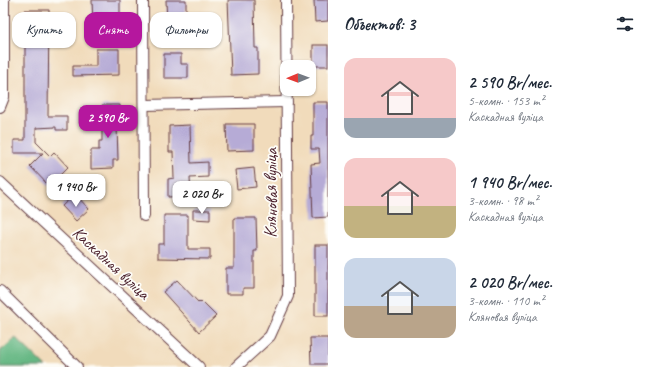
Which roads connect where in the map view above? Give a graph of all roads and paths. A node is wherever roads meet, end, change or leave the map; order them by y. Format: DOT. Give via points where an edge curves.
graph roads {
  1 [pos="4,0"];
  2 [pos="143,0"];
  3 [pos="286,0"];
  4 [pos="286,102"];
  5 [pos="144,105"];
  6 [pos="0,107"];
  7 [pos="0,182"];
  8 [pos="144,216"];
  9 [pos="0,291"];
  10 [pos="77,367"];
  11 [pos="199,367"];
  12 [pos="236,367"];
  1 -- 6 [label="street" via="4,97"];
  2 -- 5 [label="street"];
  3 -- 4 [label="street, Кляновая вуліца"];
  4 -- 5 [label="street"];
  4 -- 12 [label="street, Кляновая вуліца" via="288,296 270,336"];
  5 -- 8 [label="street"];
  7 -- 11 [label="street, Каскадная вуліца"];
  9 -- 10 [label="street"];
}
